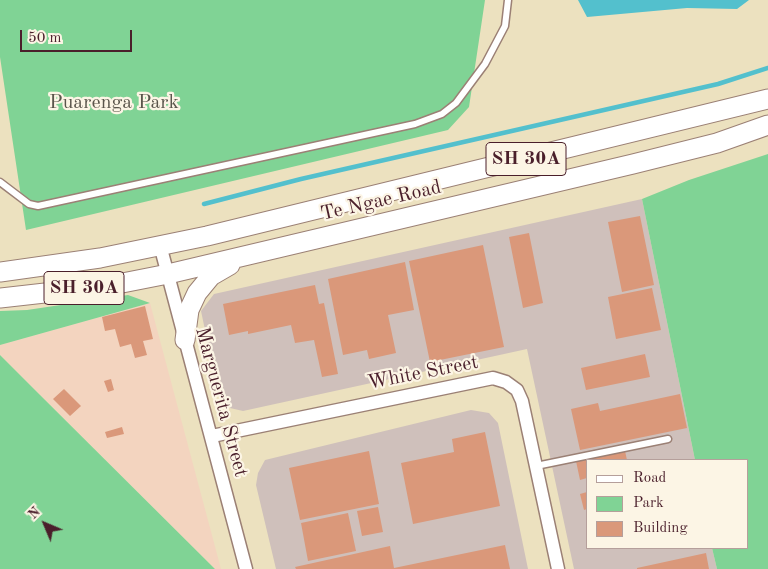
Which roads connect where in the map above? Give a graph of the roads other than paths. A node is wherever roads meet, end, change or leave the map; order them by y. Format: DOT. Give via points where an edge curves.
graph roads {
  1 [pos="508,0"];
  2 [pos="768,99"];
  3 [pos="768,125"];
  4 [pos="0,182"];
  5 [pos="160,245"];
  6 [pos="244,256"];
  7 [pos="0,272"];
  8 [pos="168,274"];
  9 [pos="0,298"];
  10 [pos="185,340"];
  11 [pos="212,436"];
  12 [pos="668,439"];
  13 [pos="536,466"];
  14 [pos="246,569"];
  15 [pos="558,569"];
  1 -- 4 [label="lane" via="505,26 485,64 456,104 442,114 414,124 38,206 29,204"];
  2 -- 5 [label="main road, Te Ngae Road / SH 30A"];
  3 -- 6 [label="main road, Te Ngae Road / SH 30A" via="682,152"];
  5 -- 7 [label="main road, Te Ngae Road / SH 30A" via="84,261"];
  5 -- 8 [label="street, Marguerita Street"];
  6 -- 8 [label="main road, Te Ngae Road / SH 30A"];
  6 -- 10 [label="main road" via="211,276 197,293 189,310"];
  8 -- 9 [label="main road, Te Ngae Road / SH 30A" via="107,286"];
  8 -- 10 [label="street, Marguerita Street"];
  10 -- 11 [label="street, Marguerita Street"];
  11 -- 13 [label="street, White Street" via="493,378 517,390"];
  11 -- 14 [label="street, Marguerita Street"];
  12 -- 13 [label="lane"];
  13 -- 15 [label="street, White Street"];
}
